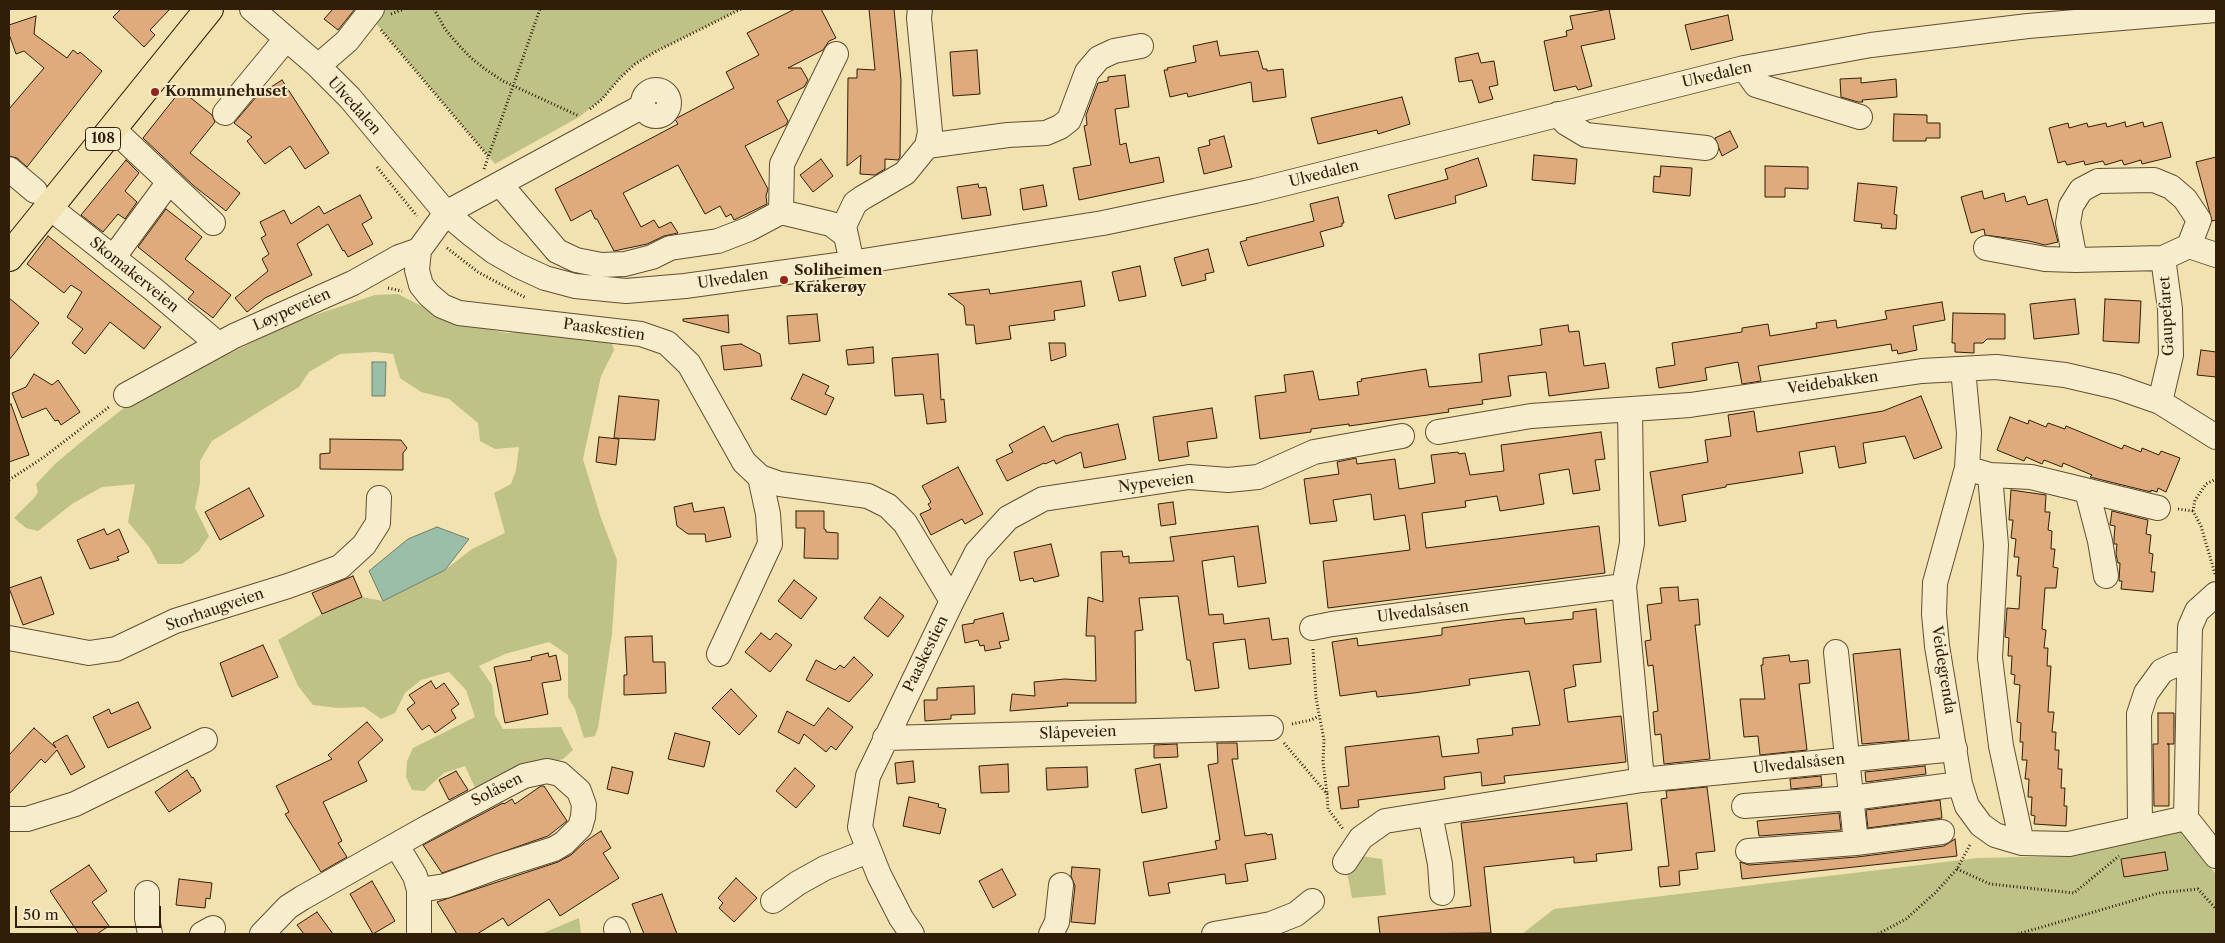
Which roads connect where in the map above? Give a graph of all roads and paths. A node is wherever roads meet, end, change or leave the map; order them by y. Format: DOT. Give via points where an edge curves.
graph roads {
  1 [pos="209,9"];
  2 [pos="252,9"];
  3 [pos="434,9"];
  4 [pos="540,9"];
  5 [pos="741,9"];
  6 [pos="920,9"];
  7 [pos="2216,10"];
  8 [pos="370,11"];
  9 [pos="286,39"];
  10 [pos="1141,46"];
  11 [pos="836,54"];
  12 [pos="318,66"];
  13 [pos="1744,68"];
  14 [pos="512,85"];
  15 [pos="643,106"];
  16 [pos="225,113"];
  17 [pos="1558,114"];
  18 [pos="580,117"];
  19 [pos="1860,117"];
  20 [pos="571,121"];
  21 [pos="112,128"];
  22 [pos="927,146"];
  23 [pos="1706,148"];
  24 [pos="488,156"];
  25 [pos="373,163"];
  26 [pos="9,169"];
  27 [pos="491,173"];
  28 [pos="169,182"];
  29 [pos="476,197"];
  30 [pos="42,199"];
  31 [pos="781,212"];
  32 [pos="446,213"];
  33 [pos="2208,217"];
  34 [pos="213,222"];
  35 [pos="844,234"];
  36 [pos="424,241"];
  37 [pos="2189,246"];
  38 [pos="1986,248"];
  39 [pos="2216,255"];
  40 [pos="9,257"];
  41 [pos="113,258"];
  42 [pos="2163,258"];
  43 [pos="2076,260"];
  44 [pos="852,263"];
  45 [pos="353,283"];
  46 [pos="429,295"];
  47 [pos="530,300"];
  48 [pos="218,344"];
  49 [pos="1963,369"];
  50 [pos="126,395"];
  51 [pos="2160,402"];
  52 [pos="1630,411"];
  53 [pos="1438,432"];
  54 [pos="1402,436"];
  55 [pos="2216,437"];
  56 [pos="1967,468"];
  57 [pos="1990,475"];
  58 [pos="760,477"];
  59 [pos="2216,479"];
  60 [pos="9,480"];
  61 [pos="2087,491"];
  62 [pos="379,498"];
  63 [pos="2158,508"];
  64 [pos="2106,576"];
  65 [pos="2216,580"];
  66 [pos="1624,586"];
  67 [pos="2216,594"];
  68 [pos="952,601"];
  69 [pos="1312,628"];
  70 [pos="9,638"];
  71 [pos="1836,652"];
  72 [pos="719,654"];
  73 [pos="2189,664"];
  74 [pos="1319,716"];
  75 [pos="1271,728"];
  76 [pos="885,738"];
  77 [pos="205,740"];
  78 [pos="1955,749"];
  79 [pos="1847,760"];
  80 [pos="1642,780"];
  81 [pos="1960,784"];
  82 [pos="1327,794"];
  83 [pos="1851,798"];
  84 [pos="1744,806"];
  85 [pos="1430,814"];
  86 [pos="2186,818"];
  87 [pos="9,819"];
  88 [pos="1981,825"];
  89 [pos="2140,828"];
  90 [pos="1942,832"];
  91 [pos="1359,841"];
  92 [pos="1856,843"];
  93 [pos="2022,843"];
  94 [pos="397,846"];
  95 [pos="868,851"];
  96 [pos="1748,851"];
  97 [pos="2216,856"];
  98 [pos="1345,862"];
  99 [pos="1957,869"];
  100 [pos="1060,885"];
  101 [pos="419,890"];
  102 [pos="147,893"];
  103 [pos="1442,893"];
  104 [pos="773,901"];
  105 [pos="1312,901"];
  106 [pos="2216,909"];
  107 [pos="1273,929"];
  108 [pos="150,934"];
  109 [pos="262,934"];
  110 [pos="419,934"];
  111 [pos="912,934"];
  112 [pos="1051,934"];
  113 [pos="1214,934"];
  114 [pos="1878,934"];
  115 [pos="2018,934"];
  1 -- 21 [label="main road, 108"];
  2 -- 9 [label="street, Ulvedalen"];
  3 -- 14 [label="path" via="445,29 471,58"];
  4 -- 14 [label="path"];
  5 -- 18 [label="path" via="635,64"];
  6 -- 22 [label="street" via="930,132"];
  7 -- 13 [label="street, Ulvedalen" via="1944,36 1871,45"];
  8 -- 12 [label="street" via="346,41"];
  8 -- 24 [label="path"];
  9 -- 12 [label="street, Ulvedalen"];
  9 -- 16 [label="street"];
  10 -- 22 [label="street" via="1100,58 1087,72 1069,120 1060,127 1046,133"];
  11 -- 31 [label="street" via="782,164"];
  12 -- 32 [label="street, Ulvedalen" via="350,98"];
  13 -- 17 [label="street, Ulvedalen"];
  13 -- 19 [label="street" via="1756,85"];
  14 -- 18 [label="path"];
  14 -- 24 [label="path"];
  15 -- 27 [label="street"];
  17 -- 23 [label="street" via="1586,135"];
  17 -- 44 [label="street, Ulvedalen" via="1255,191 1103,223"];
  18 -- 20 [label="path"];
  21 -- 28 [label="street"];
  21 -- 30 [label="main road, 108"];
  22 -- 35 [label="street" via="905,173 856,203 844,226"];
  24 -- 27 [label="path"];
  25 -- 36 [label="path"];
  26 -- 30 [label="street, Skomakerveien"];
  27 -- 29 [label="street"];
  27 -- 29 [label="path"];
  27 -- 31 [label="street" via="557,251 576,260 601,265 625,264 670,248 718,241"];
  28 -- 34 [label="street"];
  28 -- 41 [label="street"];
  29 -- 32 [label="street"];
  30 -- 40 [label="main road, 108"];
  30 -- 41 [label="street, Skomakerveien"];
  31 -- 35 [label="street" via="831,224"];
  32 -- 36 [label="street, Løypeveien"];
  32 -- 44 [label="street, Ulvedalen" via="493,251 519,266 545,278 575,286 626,291"];
  33 -- 37 [label="street"];
  33 -- 43 [label="street" via="2171,187 2154,180 2098,181 2081,190 2071,206 2068,223"];
  35 -- 44 [label="street"];
  36 -- 45 [label="street, Løypeveien"];
  36 -- 46 [label="street, Paaskestien" via="417,270 421,285"];
  36 -- 47 [label="path"];
  37 -- 39 [label="street"];
  37 -- 42 [label="street, Gaupefaret"];
  38 -- 43 [label="street, Gaupefaret" via="2044,259"];
  41 -- 48 [label="street, Skomakerveien"];
  42 -- 43 [label="street, Gaupefaret"];
  42 -- 51 [label="street, Gaupefaret" via="2170,309 2171,354"];
  45 -- 46 [label="path"];
  45 -- 48 [label="street, Løypeveien"];
  46 -- 58 [label="street, Paaskestien" via="442,306 459,313 640,334 667,343 689,364 744,462"];
  48 -- 50 [label="street, Løypeveien"];
  49 -- 51 [label="street, Veidebakken" via="1996,367 2065,375 2117,387"];
  49 -- 52 [label="street, Veidebakken" via="1922,371"];
  49 -- 56 [label="street, Veidegrenda" via="1969,433"];
  50 -- 60 [label="path" via="44,458"];
  51 -- 55 [label="street, Veidebakken"];
  52 -- 53 [label="street, Veidebakken" via="1531,416"];
  52 -- 66 [label="street" via="1632,543"];
  54 -- 68 [label="street, Nypeveien" via="1314,452 1258,477 1228,480 1189,476 1043,499 1008,518 977,552"];
  56 -- 57 [label="street"];
  56 -- 78 [label="street, Veidegrenda" via="1935,583 1934,614"];
  57 -- 61 [label="street" via="2031,477"];
  57 -- 93 [label="street" via="1996,545 1990,658 2001,746"];
  58 -- 68 [label="street, Paaskestien" via="780,484 868,496 888,506 905,523"];
  58 -- 72 [label="street" via="770,544"];
  59 -- 65 [label="path" via="2206,484 2192,511 2201,526"];
  61 -- 63 [label="street"];
  61 -- 64 [label="street"];
  62 -- 70 [label="street, Storhaugveien" via="378,523 364,545 340,567 175,621 116,649 89,653"];
  66 -- 69 [label="street, Ulvedalsåsen"];
  66 -- 80 [label="street"];
  67 -- 73 [label="street" via="2197,611 2190,627"];
  68 -- 76 [label="street, Paaskestien"];
  69 -- 74 [label="path"];
  71 -- 79 [label="street"];
  73 -- 86 [label="street"];
  73 -- 89 [label="street" via="2175,665 2162,671 2146,693 2139,714"];
  74 -- 75 [label="path"];
  74 -- 82 [label="path" via="1324,740"];
  75 -- 76 [label="street, Slåpeveien"];
  75 -- 82 [label="path"];
  76 -- 95 [label="street, Paaskestien" via="868,776 860,826"];
  77 -- 87 [label="street" via="75,804 27,819"];
  78 -- 79 [label="street, Ulvedalsåsen"];
  78 -- 81 [label="street, Veidegrenda"];
  79 -- 80 [label="street, Ulvedalsåsen"];
  79 -- 83 [label="street"];
  80 -- 85 [label="street, Ulvedalsåsen"];
  81 -- 83 [label="street"];
  81 -- 88 [label="street, Veidegrenda" via="1967,806"];
  82 -- 91 [label="path" via="1328,809 1343,829"];
  83 -- 84 [label="street"];
  83 -- 92 [label="street"];
  85 -- 91 [label="street, Ulvedalsåsen" via="1385,821"];
  85 -- 103 [label="street"];
  86 -- 89 [label="street, Veidegrenda"];
  86 -- 97 [label="street"];
  88 -- 93 [label="street, Veidegrenda" via="1995,835"];
  88 -- 99 [label="path"];
  89 -- 93 [label="street, Veidegrenda" via="2069,844"];
  89 -- 99 [label="path" via="2128,848 2074,893 1990,884"];
  90 -- 92 [label="street"];
  91 -- 98 [label="street, Ulvedalsåsen"];
  92 -- 96 [label="street"];
  94 -- 101 [label="street"];
  94 -- 101 [label="street, Solåsen" via="446,817 536,772 560,774 578,791 584,805 583,817 580,827 564,843 445,886"];
  94 -- 109 [label="street, Solåsen" via="302,898"];
  95 -- 104 [label="street" via="825,868"];
  95 -- 111 [label="street, Paaskestien"];
  99 -- 114 [label="path" via="1906,919"];
  100 -- 112 [label="street" via="1056,922"];
  101 -- 110 [label="street"];
  102 -- 108 [label="street"];
  105 -- 107 [label="street"];
  106 -- 115 [label="path" via="2198,889 2160,892"];
  107 -- 113 [label="street"];
}
